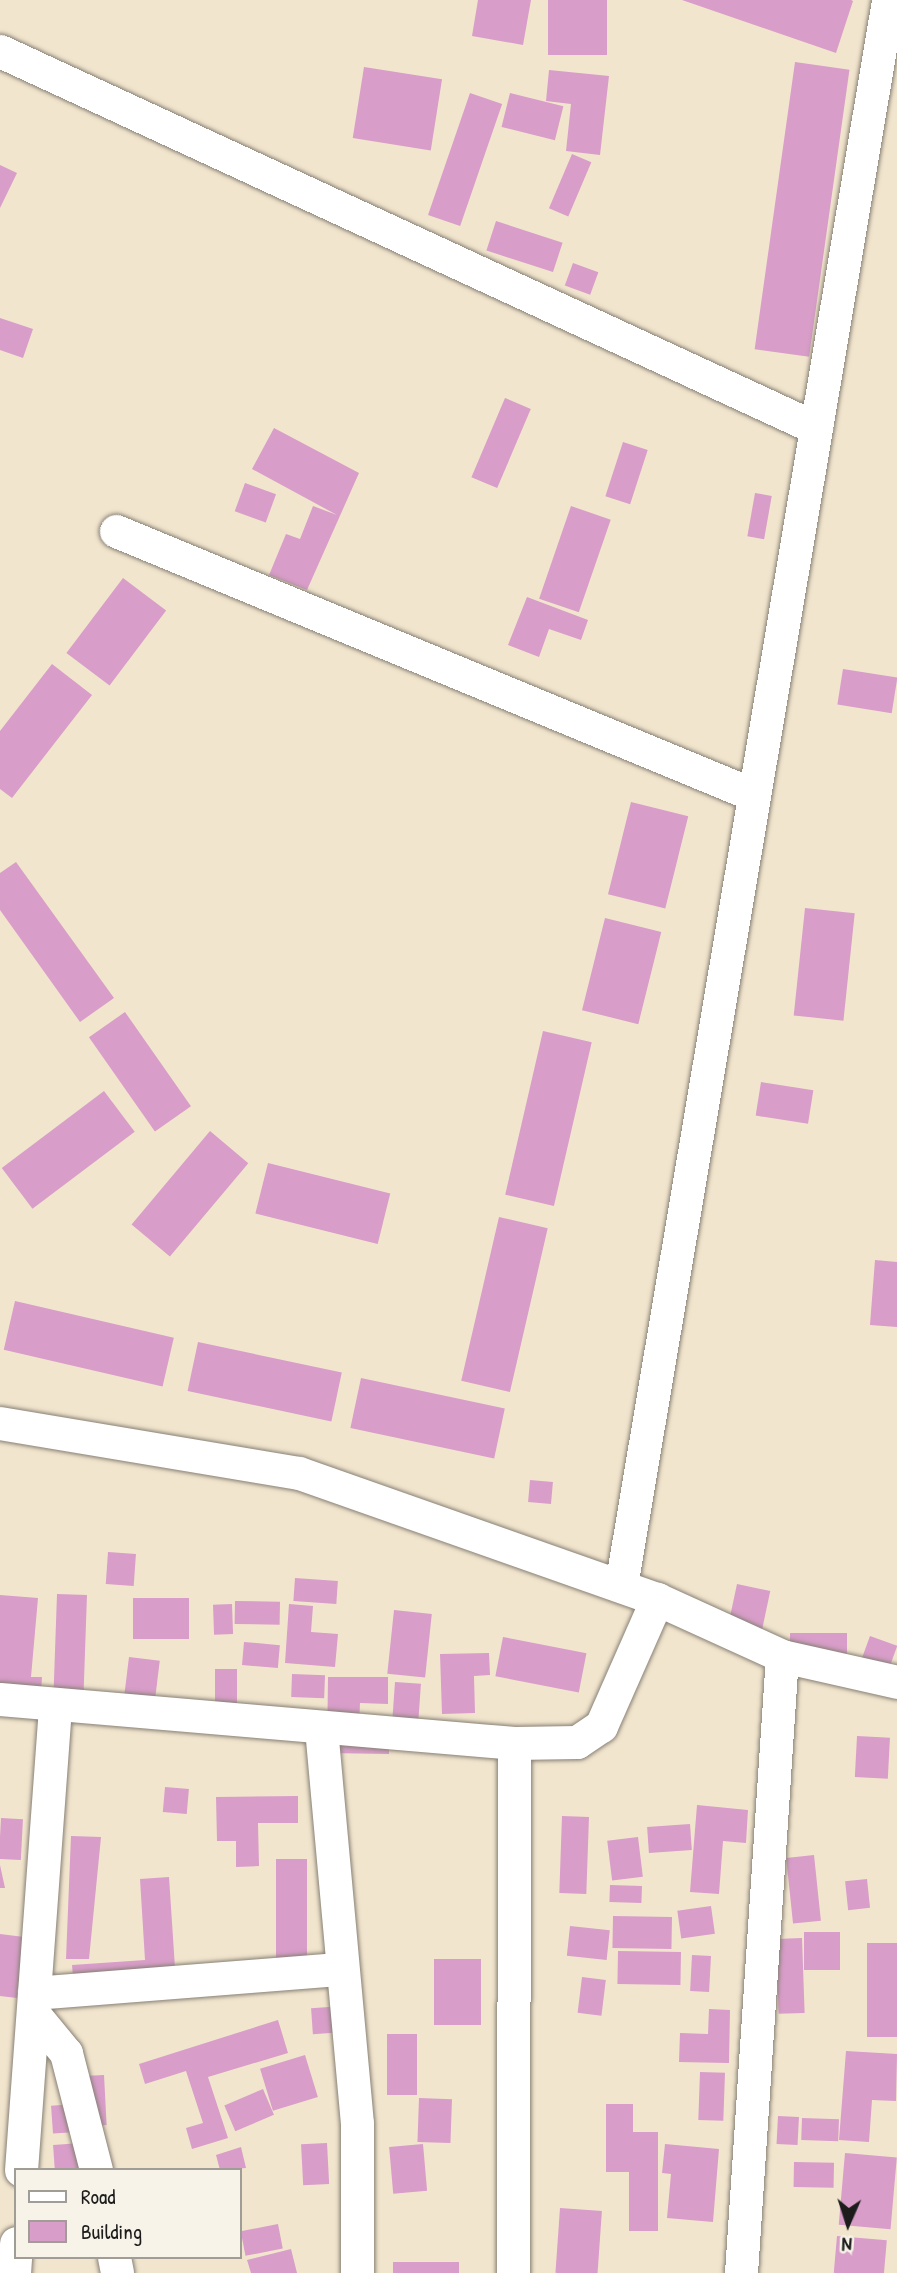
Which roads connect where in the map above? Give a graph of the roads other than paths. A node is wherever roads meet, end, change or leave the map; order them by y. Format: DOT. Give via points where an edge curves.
graph roads {
  1 [pos="888,0"];
  2 [pos="0,51"];
  3 [pos="816,428"];
  4 [pos="116,531"];
  5 [pos="754,795"];
  6 [pos="0,1423"];
  7 [pos="621,1586"];
  8 [pos="657,1599"];
  9 [pos="782,1657"];
  10 [pos="897,1682"];
  11 [pos="0,1699"];
  12 [pos="54,1707"];
  13 [pos="321,1728"];
  14 [pos="514,1743"];
  15 [pos="341,1969"];
  16 [pos="33,2003"];
  17 [pos="21,2168"];
  18 [pos="95,2168"];
  19 [pos="357,2273"];
  20 [pos="513,2273"];
  21 [pos="741,2273"];
  1 -- 3 [label="street"];
  2 -- 3 [label="street"];
  3 -- 5 [label="street"];
  4 -- 5 [label="street"];
  5 -- 7 [label="street"];
  6 -- 7 [label="street" via="299,1473"];
  7 -- 8 [label="street"];
  8 -- 9 [label="street"];
  8 -- 14 [label="street" via="601,1726 578,1742"];
  9 -- 10 [label="street"];
  9 -- 21 [label="street"];
  11 -- 12 [label="street"];
  12 -- 13 [label="street"];
  12 -- 16 [label="street"];
  13 -- 14 [label="street"];
  13 -- 15 [label="street"];
  14 -- 20 [label="street"];
  15 -- 16 [label="street"];
  15 -- 19 [label="street" via="357,2123"];
  16 -- 17 [label="street"];
  16 -- 18 [label="street" via="66,2053"];
}
